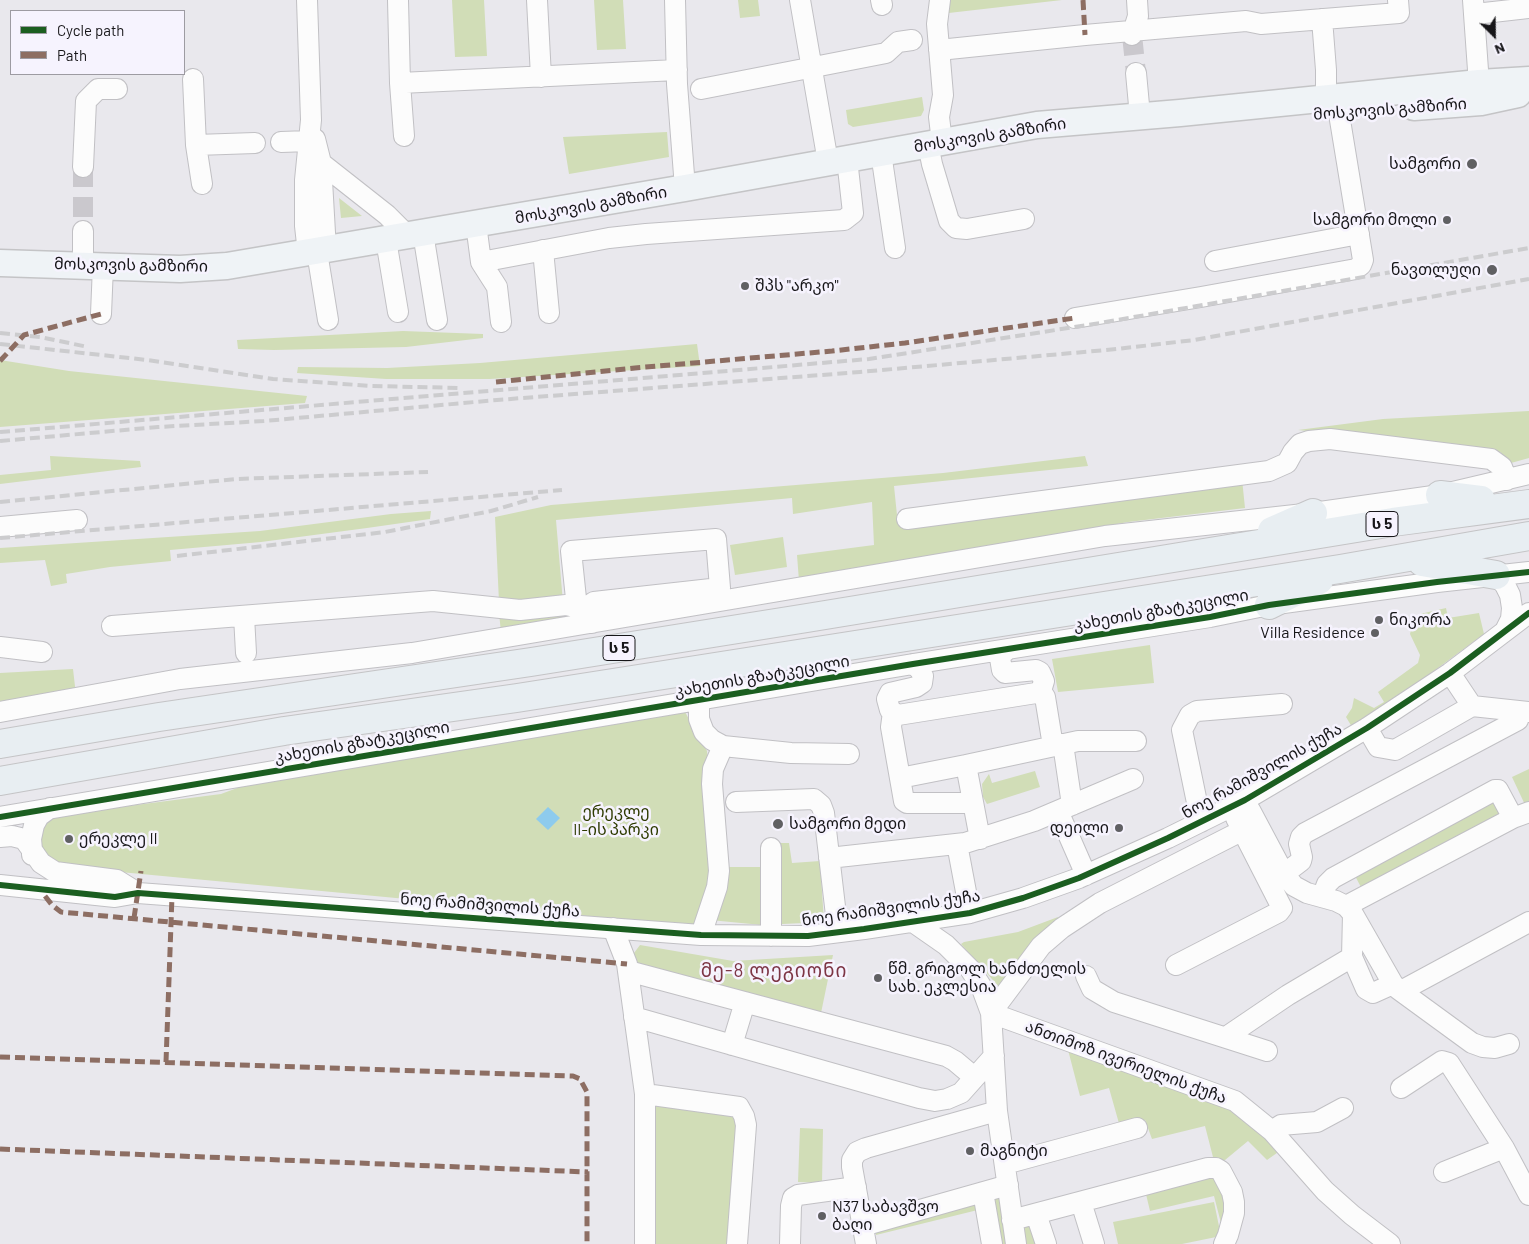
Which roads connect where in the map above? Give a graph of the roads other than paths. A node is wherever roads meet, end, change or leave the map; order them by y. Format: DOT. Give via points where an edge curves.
graph roads {
  1 [pos="307,0"];
  2 [pos="398,0"];
  3 [pos="537,0"];
  4 [pos="675,0"];
  5 [pos="800,0"];
  6 [pos="940,0"];
  7 [pos="1138,0"];
  8 [pos="1398,0"];
  9 [pos="1474,7"];
  10 [pos="1529,8"];
  11 [pos="1322,19"];
  12 [pos="1133,33"];
  13 [pos="912,40"];
  14 [pos="939,50"];
  15 [pos="812,68"];
  16 [pos="678,70"];
  17 [pos="1136,72"];
  18 [pos="541,77"];
  19 [pos="193,79"];
  20 [pos="1529,80"];
  21 [pos="400,83"];
  22 [pos="701,88"];
  23 [pos="117,89"];
  24 [pos="1480,92"];
  25 [pos="1529,92"];
  26 [pos="1333,106"];
  27 [pos="1140,116"];
  28 [pos="311,120"];
  29 [pos="404,136"];
  30 [pos="309,140"];
  31 [pos="281,142"];
  32 [pos="255,143"];
  33 [pos="935,143"];
  34 [pos="196,145"];
  35 [pos="881,153"];
  36 [pos="838,160"];
  37 [pos="321,163"];
  38 [pos="83,167"];
  39 [pos="202,184"];
  40 [pos="685,188"];
  41 [pos="1024,219"];
  42 [pos="476,224"];
  43 [pos="83,231"];
  44 [pos="1359,234"];
  45 [pos="406,237"];
  46 [pos="895,248"];
  47 [pos="543,250"];
  48 [pos="317,252"];
  49 [pos="1215,261"];
  50 [pos="481,262"];
  51 [pos="0,263"];
  52 [pos="93,265"];
  53 [pos="398,312"];
  54 [pos="549,313"];
  55 [pos="101,314"];
  56 [pos="1075,318"];
  57 [pos="328,320"];
  58 [pos="437,320"];
  59 [pos="501,322"];
  60 [pos="1529,474"];
  61 [pos="1507,480"];
  62 [pos="1440,495"];
  63 [pos="1526,504"];
  64 [pos="1313,513"];
  65 [pos="77,520"];
  66 [pos="907,520"];
  67 [pos="0,526"];
  68 [pos="1529,536"];
  69 [pos="1236,547"];
  70 [pos="1404,558"];
  71 [pos="1340,569"];
  72 [pos="1529,572"];
  73 [pos="1496,575"];
  74 [pos="1269,606"];
  75 [pos="584,613"];
  76 [pos="1529,613"];
  77 [pos="244,616"];
  78 [pos="112,626"];
  79 [pos="1506,629"];
  80 [pos="0,647"];
  81 [pos="1007,650"];
  82 [pos="42,652"];
  83 [pos="246,652"];
  84 [pos="913,664"];
  85 [pos="1450,673"];
  86 [pos="1041,691"];
  87 [pos="703,700"];
  88 [pos="1282,704"];
  89 [pos="1472,706"];
  90 [pos="0,712"];
  91 [pos="893,712"];
  92 [pos="1523,716"];
  93 [pos="1367,728"];
  94 [pos="1136,741"];
  95 [pos="0,744"];
  96 [pos="1058,745"];
  97 [pos="723,746"];
  98 [pos="849,754"];
  99 [pos="966,765"];
  100 [pos="900,778"];
  101 [pos="1133,779"];
  102 [pos="0,780"];
  103 [pos="736,802"];
  104 [pos="973,803"];
  105 [pos="1238,803"];
  106 [pos="50,808"];
  107 [pos="1065,808"];
  108 [pos="1521,815"];
  109 [pos="0,817"];
  110 [pos="1201,822"];
  111 [pos="1250,826"];
  112 [pos="1422,829"];
  113 [pos="0,836"];
  114 [pos="980,839"];
  115 [pos="957,844"];
  116 [pos="1151,846"];
  117 [pos="771,848"];
  118 [pos="32,850"];
  119 [pos="830,858"];
  120 [pos="1437,858"];
  121 [pos="1284,874"];
  122 [pos="1086,875"];
  123 [pos="1168,878"];
  124 [pos="4,890"];
  125 [pos="138,893"];
  126 [pos="1322,897"];
  127 [pos="1349,910"];
  128 [pos="970,913"];
  129 [pos="912,922"];
  130 [pos="1529,922"];
  131 [pos="613,928"];
  132 [pos="838,932"];
  133 [pos="701,935"];
  134 [pos="771,936"];
  135 [pos="1352,957"];
  136 [pos="1176,965"];
  137 [pos="628,971"];
  138 [pos="1086,976"];
  139 [pos="1397,987"];
  140 [pos="745,1002"];
  141 [pos="990,1013"];
  142 [pos="634,1017"];
  143 [pos="1226,1037"];
  144 [pos="1509,1044"];
  145 [pos="732,1045"];
  146 [pos="1268,1051"];
  147 [pos="994,1056"];
  148 [pos="974,1077"];
  149 [pos="1401,1088"];
  150 [pos="645,1094"];
  151 [pos="1344,1108"];
  152 [pos="998,1111"];
  153 [pos="1137,1128"];
  154 [pos="1272,1131"];
  155 [pos="1504,1148"];
  156 [pos="1005,1164"];
  157 [pos="1444,1172"];
  158 [pos="1008,1186"];
  159 [pos="856,1187"];
  160 [pos="983,1192"];
  161 [pos="1529,1195"];
  162 [pos="1081,1202"];
  163 [pos="1036,1214"];
  164 [pos="1012,1220"];
  165 [pos="864,1235"];
  166 [pos="645,1244"];
  167 [pos="737,1244"];
  168 [pos="790,1244"];
  169 [pos="992,1244"];
  170 [pos="1016,1244"];
  171 [pos="1046,1244"];
  172 [pos="1094,1244"];
  173 [pos="1224,1244"];
  174 [pos="1390,1244"];
  1 -- 28 [label="street"];
  2 -- 21 [label="street"];
  3 -- 18 [label="street"];
  4 -- 16 [label="street"];
  5 -- 15 [label="street"];
  6 -- 14 [label="street" via="937,24"];
  7 -- 12 [label="street"];
  8 -- 11 [label="street" via="1399,13"];
  9 -- 10 [label="street"];
  9 -- 24 [label="street"];
  11 -- 12 [label="street" via="1261,24 1246,22"];
  11 -- 26 [label="street"];
  12 -- 14 [label="street"];
  13 -- 15 [label="street" via="898,42 886,53"];
  14 -- 33 [label="street" via="943,95"];
  15 -- 22 [label="street"];
  15 -- 36 [label="street"];
  16 -- 18 [label="street"];
  16 -- 40 [label="street"];
  17 -- 27 [label="street"];
  18 -- 21 [label="street"];
  19 -- 34 [label="street"];
  20 -- 24 [label="main road"];
  21 -- 29 [label="street"];
  23 -- 38 [label="street" via="98,89 86,101"];
  24 -- 25 [label="main road"];
  24 -- 26 [label="main road, მოსკოვის გამზირი"];
  26 -- 27 [label="main road, მოსკოვის გამზირი" via="1311,116 1180,113"];
  26 -- 44 [label="street"];
  27 -- 33 [label="main road, მოსკოვის გამზირი" via="1037,125"];
  28 -- 30 [label="street"];
  28 -- 37 [label="street"];
  30 -- 31 [label="street"];
  30 -- 48 [label="street" via="305,226"];
  32 -- 34 [label="street"];
  33 -- 35 [label="main road, მოსკოვის გამზირი"];
  33 -- 41 [label="street" via="932,164 949,221 956,228"];
  34 -- 39 [label="street"];
  35 -- 36 [label="main road, მოსკოვის გამზირი"];
  35 -- 46 [label="street"];
  36 -- 40 [label="main road, მოსკოვის გამზირი"];
  36 -- 47 [label="street" via="853,213 844,220 646,234"];
  37 -- 45 [label="street" via="387,215"];
  37 -- 48 [label="street"];
  40 -- 42 [label="main road, მოსკოვის გამზირი"];
  42 -- 45 [label="main road, მოსკოვის გამზირი"];
  42 -- 50 [label="street"];
  43 -- 52 [label="street"];
  44 -- 49 [label="street"];
  44 -- 56 [label="street" via="1363,260 1356,269"];
  45 -- 48 [label="main road, მოსკოვის გამზირი"];
  45 -- 53 [label="street"];
  45 -- 58 [label="street"];
  47 -- 50 [label="street"];
  47 -- 54 [label="street"];
  48 -- 52 [label="main road, მოსკოვის გამზირი" via="226,266 180,269"];
  48 -- 57 [label="street"];
  50 -- 59 [label="street" via="497,286"];
  51 -- 52 [label="main road, მოსკოვის გამზირი"];
  52 -- 55 [label="street"];
  60 -- 61 [label="street"];
  61 -- 62 [label="street"];
  61 -- 66 [label="street" via="1502,467 1491,459 1330,439 1300,444 1287,463 1269,471"];
  62 -- 63 [label="highway"];
  62 -- 64 [label="street"];
  63 -- 69 [label="highway, ს 5"];
  64 -- 69 [label="highway"];
  64 -- 75 [label="street" via="1105,536"];
  65 -- 67 [label="street"];
  68 -- 70 [label="highway, კახეთის გზატკეცილი / ს 5"];
  69 -- 95 [label="highway, ს 5" via="808,618"];
  70 -- 71 [label="highway, კახეთის გზატკეცილი / ს 5"];
  70 -- 73 [label="highway"];
  71 -- 74 [label="highway"];
  71 -- 102 [label="highway, კახეთის გზატკეცილი / ს 5" via="517,698 284,731"];
  72 -- 73 [label="street, კახეთის გზატკეცილი"];
  73 -- 74 [label="street, კახეთის გზატკეცილი"];
  73 -- 79 [label="street" via="1510,595 1512,608"];
  74 -- 81 [label="street, კახეთის გზატკეცილი"];
  75 -- 75 [label="street" via="571,551 716,539 720,588 594,602 588,604"];
  75 -- 77 [label="street" via="566,606 520,610 433,601"];
  75 -- 90 [label="street" via="412,653 180,679"];
  76 -- 79 [label="street, ნოე რამიშვილის ქუჩა"];
  77 -- 78 [label="street"];
  77 -- 83 [label="street"];
  79 -- 85 [label="street, ნოე რამიშვილის ქუჩა"];
  80 -- 82 [label="street"];
  81 -- 84 [label="street, კახეთის გზატკეცილი"];
  81 -- 86 [label="street" via="1000,658 1002,670 1005,673 1040,672 1044,681"];
  84 -- 87 [label="street, კახეთის გზატკეცილი"];
  84 -- 91 [label="street" via="923,676 922,683 890,693 887,704"];
  85 -- 89 [label="street"];
  85 -- 93 [label="street, ნოე რამიშვილის ქუჩა"];
  86 -- 91 [label="street" via="898,715"];
  86 -- 96 [label="street"];
  87 -- 97 [label="street" via="699,704 699,718 704,732"];
  87 -- 106 [label="street, კახეთის გზატკეცილი"];
  88 -- 110 [label="street" via="1197,711 1190,715 1182,730"];
  89 -- 92 [label="street"];
  89 -- 93 [label="street" via="1395,750 1378,747"];
  91 -- 100 [label="street" via="891,727"];
  92 -- 121 [label="street" via="1301,837 1302,857"];
  93 -- 105 [label="street, ნოე რამიშვილის ქუჩა"];
  94 -- 96 [label="street" via="1078,741"];
  96 -- 99 [label="street"];
  96 -- 107 [label="street"];
  97 -- 98 [label="street" via="791,753"];
  97 -- 133 [label="street" via="713,769 712,784 719,871"];
  99 -- 100 [label="street"];
  99 -- 104 [label="street"];
  100 -- 104 [label="street" via="903,799 907,803"];
  101 -- 107 [label="street"];
  103 -- 119 [label="street" via="814,800 824,813"];
  104 -- 114 [label="street"];
  105 -- 110 [label="street, ნოე რამიშვილის ქუჩა"];
  105 -- 111 [label="street"];
  106 -- 109 [label="street, კახეთის გზატკეცილი"];
  106 -- 118 [label="street" via="39,816 34,825"];
  107 -- 114 [label="street"];
  107 -- 122 [label="street"];
  108 -- 112 [label="street" via="1495,790"];
  108 -- 120 [label="street"];
  110 -- 116 [label="street, ნოე რამიშვილის ქუჩა"];
  111 -- 121 [label="street"];
  111 -- 123 [label="street"];
  111 -- 136 [label="street" via="1281,905 1280,910"];
  112 -- 120 [label="street"];
  112 -- 126 [label="street" via="1333,878"];
  113 -- 118 [label="street, ნოე რამიშვილის ქუჩა" via="24,839"];
  114 -- 115 [label="street"];
  115 -- 119 [label="street"];
  115 -- 128 [label="street"];
  116 -- 122 [label="street, ნოე რამიშვილის ქუჩა"];
  116 -- 123 [label="street"];
  117 -- 134 [label="street"];
  118 -- 124 [label="street" via="31,877"];
  118 -- 125 [label="street, ნოე რამიშვილის ქუჩა" via="41,863 55,872 117,880"];
  119 -- 132 [label="street"];
  120 -- 127 [label="street"];
  121 -- 126 [label="street" via="1294,886"];
  122 -- 128 [label="street, ნოე რამიშვილის ქუჩა"];
  123 -- 141 [label="street" via="1100,903 1062,928 1041,946"];
  124 -- 125 [label="street, ნოე რამიშვილის ქუჩა" via="115,897"];
  125 -- 131 [label="street, ნოე რამიშვილის ქუჩა"];
  126 -- 127 [label="street"];
  127 -- 135 [label="street"];
  127 -- 139 [label="street"];
  128 -- 129 [label="street, ნოე რამიშვილის ქუჩა"];
  129 -- 132 [label="street, ნოე რამიშვილის ქუჩა"];
  129 -- 141 [label="street" via="946,945 970,969 981,986"];
  130 -- 139 [label="street"];
  131 -- 133 [label="street, ნოე რამიშვილის ქუჩა"];
  131 -- 137 [label="street"];
  132 -- 134 [label="street, ნოე რამიშვილის ქუჩა"];
  133 -- 134 [label="street, ნოე რამიშვილის ქუჩა"];
  135 -- 139 [label="street" via="1369,992"];
  135 -- 143 [label="street"];
  137 -- 140 [label="street"];
  137 -- 142 [label="street"];
  138 -- 143 [label="street" via="1092,990 1114,1002"];
  139 -- 144 [label="street" via="1472,1043 1495,1048"];
  140 -- 145 [label="street"];
  140 -- 148 [label="street" via="946,1056"];
  141 -- 147 [label="street"];
  141 -- 154 [label="street, ანთიმოზ ივერიელის ქუჩა" via="1226,1096"];
  142 -- 145 [label="street"];
  142 -- 150 [label="street"];
  143 -- 146 [label="street"];
  145 -- 148 [label="street" via="935,1101 960,1092"];
  147 -- 148 [label="street"];
  147 -- 152 [label="street"];
  149 -- 155 [label="street" via="1442,1062 1449,1063"];
  150 -- 166 [label="street"];
  150 -- 167 [label="street" via="739,1107 746,1125"];
  151 -- 154 [label="street" via="1316,1122 1281,1126"];
  152 -- 156 [label="street"];
  152 -- 159 [label="street" via="857,1152 852,1160"];
  153 -- 156 [label="street"];
  154 -- 174 [label="street, ანთიმოზ ივერიელის ქუჩა" via="1352,1215"];
  155 -- 157 [label="street"];
  155 -- 161 [label="street"];
  156 -- 158 [label="street"];
  158 -- 160 [label="street"];
  158 -- 164 [label="street"];
  159 -- 165 [label="street"];
  159 -- 168 [label="street" via="793,1198"];
  160 -- 165 [label="street"];
  160 -- 169 [label="street"];
  162 -- 163 [label="street"];
  162 -- 172 [label="street"];
  162 -- 173 [label="street" via="1216,1168 1221,1171 1234,1202 1234,1213"];
  163 -- 164 [label="street"];
  163 -- 171 [label="street"];
  164 -- 170 [label="street"];
}
